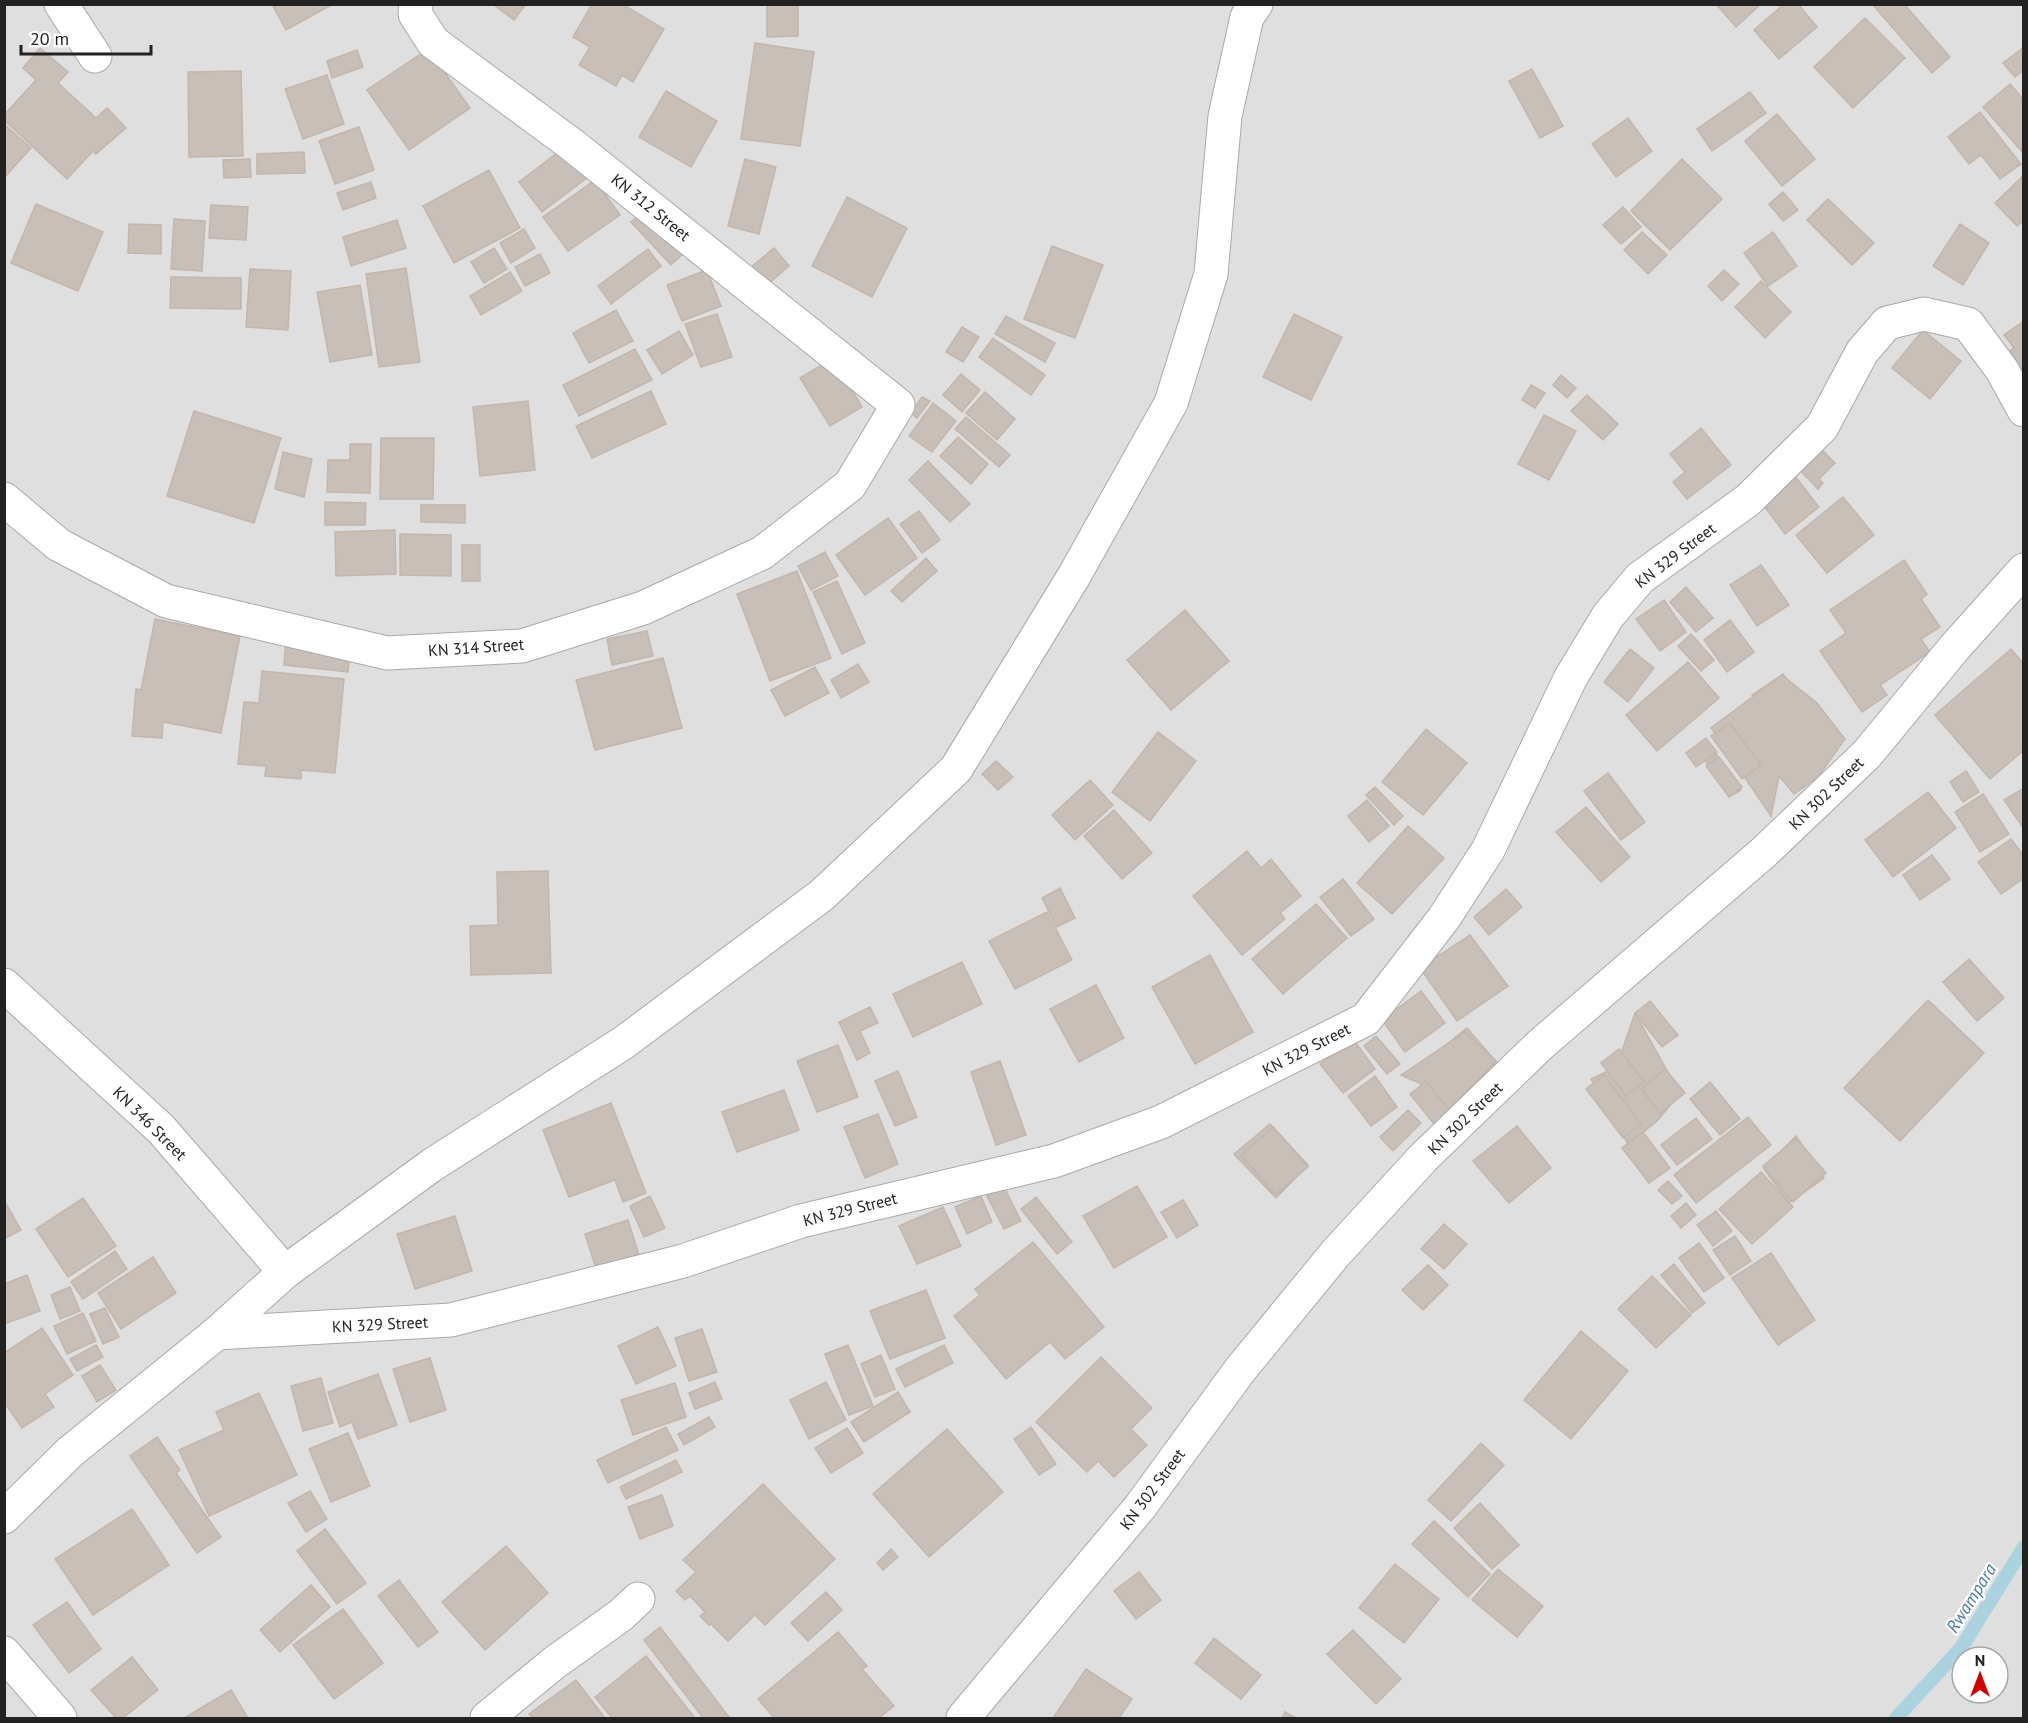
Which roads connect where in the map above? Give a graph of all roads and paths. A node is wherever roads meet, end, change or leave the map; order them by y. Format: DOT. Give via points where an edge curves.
graph roads {
  1 [pos="61,4"];
  2 [pos="416,4"];
  3 [pos="1256,4"];
  4 [pos="95,56"];
  5 [pos="898,405"];
  6 [pos="2024,410"];
  7 [pos="4,499"];
  8 [pos="2021,577"];
  9 [pos="4,985"];
  10 [pos="285,1272"];
  11 [pos="217,1333"];
  12 [pos="4,1517"];
  13 [pos="638,1599"];
  14 [pos="4,1653"];
  15 [pos="60,1719"];
  16 [pos="487,1719"];
  17 [pos="963,1719"];
  1 -- 4 [label="street"];
  2 -- 5 [label="street, KN 312 Street" via="415,14 433,42 571,144"];
  3 -- 10 [label="street" via="1247,16 1225,116 1211,274 1171,403 1074,576 956,769 822,895 623,1043 432,1165"];
  5 -- 7 [label="street, KN 314 Street" via="850,485 762,553 643,608 522,646 387,653 166,601 59,545"];
  6 -- 11 [label="street, KN 329 Street" via="2002,370 1968,324 1924,314 1887,323 1862,352 1822,427 1748,500 1640,578 1608,616 1571,677 1488,850 1444,918 1366,1019 1161,1122 1054,1161 801,1221 683,1261 451,1320"];
  8 -- 17 [label="street, KN 302 Street" via="1955,647 1868,754 1764,853 1540,1045 1423,1158 1335,1254 1262,1343 1140,1507"];
  9 -- 10 [label="street, KN 346 Street" via="161,1129"];
  10 -- 11 [label="street"];
  11 -- 12 [label="street" via="70,1452"];
  13 -- 16 [label="street"];
  14 -- 15 [label="street"];
}
